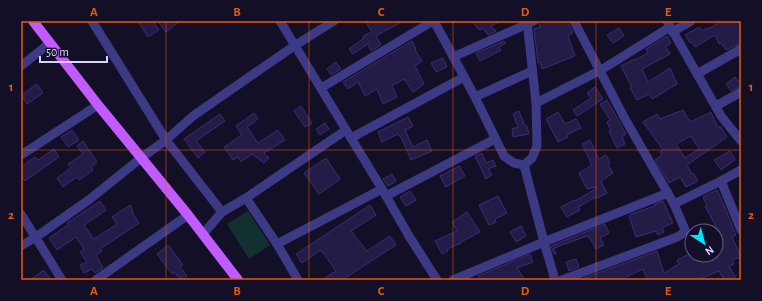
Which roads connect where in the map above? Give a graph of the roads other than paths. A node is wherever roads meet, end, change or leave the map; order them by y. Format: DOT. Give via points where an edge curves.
graph roads {
  1 [pos="32,21"];
  2 [pos="92,21"];
  3 [pos="280,21"];
  4 [pos="334,21"];
  5 [pos="434,21"];
  6 [pos="574,21"];
  7 [pos="691,21"];
  8 [pos="529,22"];
  9 [pos="670,27"];
  10 [pos="50,43"];
  11 [pos="294,46"];
  12 [pos="741,49"];
  13 [pos="453,57"];
  14 [pos="21,66"];
  15 [pos="532,70"];
  16 [pos="601,70"];
  17 [pos="697,74"];
  18 [pos="464,77"];
  19 [pos="320,88"];
  20 [pos="741,92"];
  21 [pos="475,96"];
  22 [pos="536,103"];
  23 [pos="98,105"];
  24 [pos="716,106"];
  25 [pos="346,130"];
  26 [pos="351,138"];
  27 [pos="495,139"];
  28 [pos="166,140"];
  29 [pos="741,141"];
  30 [pos="21,155"];
  31 [pos="141,158"];
  32 [pos="524,165"];
  33 [pos="741,170"];
  34 [pos="721,181"];
  35 [pos="384,192"];
  36 [pos="668,193"];
  37 [pos="246,198"];
  38 [pos="674,204"];
  39 [pos="222,212"];
  40 [pos="21,214"];
  41 [pos="188,215"];
  42 [pos="741,230"];
  43 [pos="203,234"];
  44 [pos="36,237"];
  45 [pos="544,242"];
  46 [pos="277,244"];
  47 [pos="21,246"];
  48 [pos="234,279"];
  49 [pos="62,280"];
  50 [pos="96,280"];
  51 [pos="298,280"];
  52 [pos="437,280"];
  53 [pos="453,280"];
  54 [pos="555,280"];
  55 [pos="562,280"];
  1 -- 10 [label="main road"];
  2 -- 28 [label="street"];
  3 -- 11 [label="street"];
  4 -- 11 [label="street"];
  5 -- 13 [label="street"];
  5 -- 19 [label="street"];
  6 -- 16 [label="street"];
  7 -- 9 [label="street"];
  8 -- 13 [label="street"];
  8 -- 15 [label="street"];
  9 -- 16 [label="street"];
  9 -- 17 [label="street"];
  10 -- 14 [label="street"];
  10 -- 23 [label="main road"];
  11 -- 19 [label="street"];
  11 -- 28 [label="street" via="193,116"];
  12 -- 17 [label="street"];
  13 -- 18 [label="street"];
  15 -- 21 [label="street"];
  15 -- 22 [label="street"];
  16 -- 22 [label="street"];
  16 -- 36 [label="street" via="625,119"];
  17 -- 24 [label="street"];
  18 -- 21 [label="street"];
  18 -- 26 [label="street"];
  19 -- 25 [label="street"];
  20 -- 24 [label="street"];
  21 -- 27 [label="street"];
  22 -- 32 [label="street" via="537,146 532,158"];
  23 -- 30 [label="street"];
  23 -- 31 [label="main road"];
  24 -- 29 [label="street"];
  25 -- 26 [label="street"];
  25 -- 37 [label="street"];
  26 -- 35 [label="street"];
  27 -- 32 [label="street" via="504,156 514,163"];
  27 -- 35 [label="street"];
  28 -- 31 [label="street"];
  28 -- 39 [label="street"];
  31 -- 41 [label="main road"];
  31 -- 44 [label="street" via="90,199"];
  32 -- 45 [label="street"];
  33 -- 34 [label="street"];
  34 -- 38 [label="street"];
  34 -- 42 [label="street"];
  35 -- 46 [label="street"];
  35 -- 52 [label="street"];
  36 -- 38 [label="street"];
  36 -- 45 [label="street"];
  37 -- 39 [label="street"];
  37 -- 46 [label="street"];
  38 -- 55 [label="street" via="685,230 683,233"];
  39 -- 43 [label="street"];
  40 -- 44 [label="street"];
  41 -- 43 [label="main road"];
  41 -- 50 [label="street"];
  43 -- 48 [label="main road"];
  44 -- 47 [label="street"];
  44 -- 49 [label="street"];
  45 -- 53 [label="street"];
  45 -- 54 [label="street"];
  46 -- 51 [label="street"];
}
